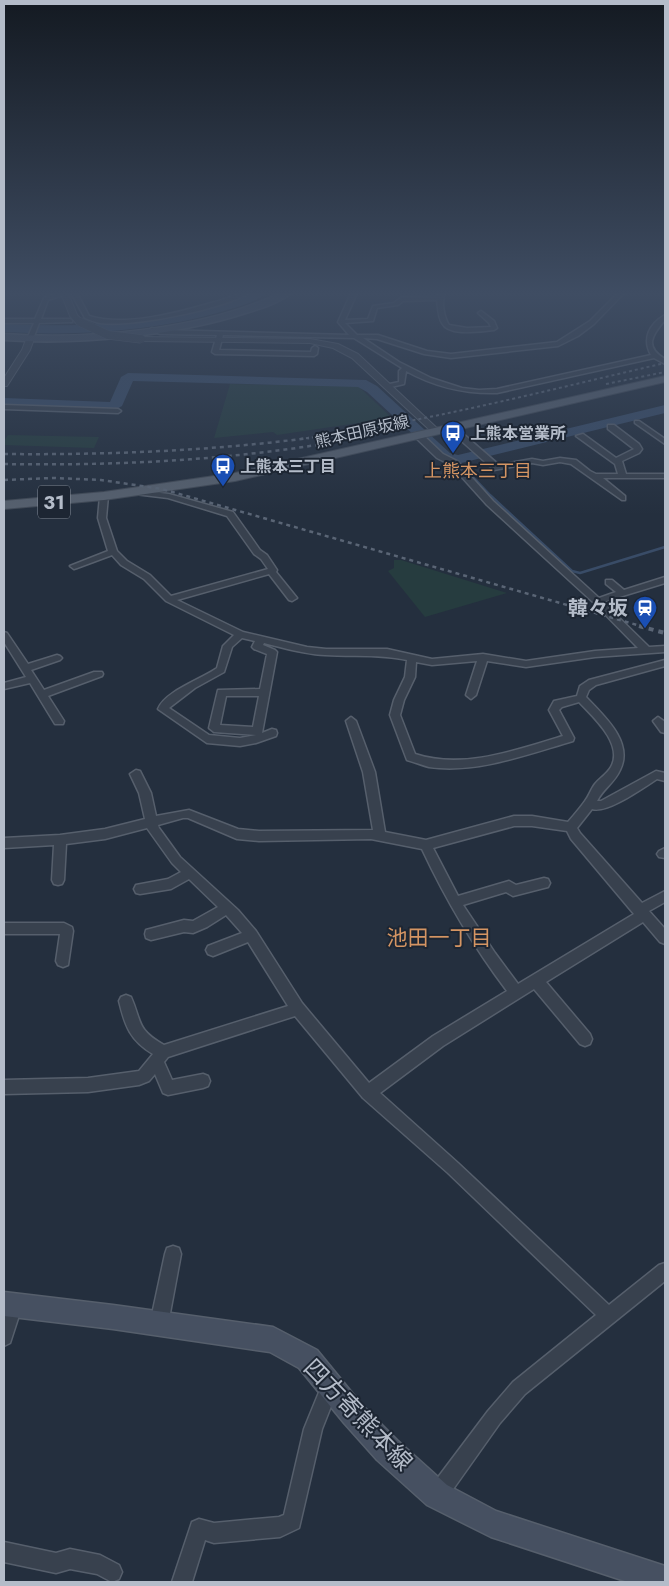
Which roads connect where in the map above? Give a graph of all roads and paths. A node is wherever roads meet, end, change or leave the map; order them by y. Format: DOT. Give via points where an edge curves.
graph roads {
  1 [pos="15,367"];
  2 [pos="367,367"];
  3 [pos="402,367"];
  4 [pos="605,367"];
  5 [pos="405,369"];
  6 [pos="665,379"];
  7 [pos="4,384"];
  8 [pos="387,386"];
  9 [pos="4,408"];
  10 [pos="118,411"];
  11 [pos="637,422"];
  12 [pos="611,427"];
  13 [pos="451,428"];
  14 [pos="436,431"];
  15 [pos="418,435"];
  16 [pos="580,436"];
  17 [pos="665,442"];
  18 [pos="617,462"];
  19 [pos="595,476"];
  20 [pos="623,476"];
  21 [pos="665,476"];
  22 [pos="135,492"];
  23 [pos="104,496"];
  24 [pos="622,498"];
  25 [pos="4,506"];
  26 [pos="113,552"];
  27 [pos="74,566"];
  28 [pos="271,571"];
  29 [pos="665,580"];
  30 [pos="609,582"];
  31 [pos="622,593"];
  32 [pos="292,598"];
  33 [pos="169,599"];
  34 [pos="597,601"];
  35 [pos="240,634"];
  36 [pos="261,639"];
  37 [pos="5,640"];
  38 [pos="665,650"];
  39 [pos="647,651"];
  40 [pos="483,657"];
  41 [pos="57,658"];
  42 [pos="412,658"];
  43 [pos="665,663"];
  44 [pos="26,668"];
  45 [pos="98,674"];
  46 [pos="32,679"];
  47 [pos="4,686"];
  48 [pos="264,693"];
  49 [pos="471,694"];
  50 [pos="42,695"];
  51 [pos="581,698"];
  52 [pos="59,721"];
  53 [pos="351,721"];
  54 [pos="266,723"];
  55 [pos="270,734"];
  56 [pos="136,774"];
  57 [pos="665,777"];
  58 [pos="590,803"];
  59 [pos="151,823"];
  60 [pos="571,827"];
  61 [pos="380,835"];
  62 [pos="60,840"];
  63 [pos="4,843"];
  64 [pos="426,845"];
  65 [pos="190,872"];
  66 [pos="58,880"];
  67 [pos="544,883"];
  68 [pos="140,889"];
  69 [pos="665,896"];
  70 [pos="454,902"];
  71 [pos="228,907"];
  72 [pos="641,913"];
  73 [pos="4,928"];
  74 [pos="151,934"];
  75 [pos="250,935"];
  76 [pos="665,938"];
  77 [pos="213,950"];
  78 [pos="63,961"];
  79 [pos="537,982"];
  80 [pos="516,992"];
  81 [pos="126,1001"];
  82 [pos="297,1008"];
  83 [pos="585,1040"];
  84 [pos="159,1058"];
  85 [pos="203,1080"];
  86 [pos="4,1087"];
  87 [pos="368,1093"];
  88 [pos="172,1254"];
  89 [pos="665,1271"];
  90 [pos="9,1305"];
  91 [pos="609,1316"];
  92 [pos="159,1324"];
  93 [pos="4,1337"];
  94 [pos="330,1386"];
  95 [pos="437,1495"];
  96 [pos="4,1552"];
  97 [pos="112,1572"];
  98 [pos="665,1580"];
  99 [pos="182,1582"];
  1 -- 7 [label="street"];
  2 -- 8 [label="street"];
  3 -- 5 [label="street"];
  4 -- 5 [label="street" via="481,393 440,384"];
  5 -- 8 [label="street" via="402,371 402,383"];
  6 -- 13 [label="main road, 熊本田原坂線 / 31"];
  8 -- 14 [label="street"];
  9 -- 10 [label="street"];
  11 -- 17 [label="street"];
  12 -- 18 [label="street" via="638,449"];
  13 -- 14 [label="main road, 熊本田原坂線 / 31"];
  13 -- 19 [label="street" via="497,468 532,461 567,460"];
  14 -- 15 [label="main road, 熊本田原坂線 / 31"];
  15 -- 22 [label="main road, 熊本田原坂線 / 31" via="235,477"];
  15 -- 34 [label="street" via="440,456 454,463 490,503"];
  16 -- 18 [label="street"];
  18 -- 20 [label="street"];
  19 -- 20 [label="street"];
  19 -- 24 [label="street"];
  20 -- 21 [label="street"];
  22 -- 23 [label="main road, 熊本田原坂線 / 31"];
  22 -- 28 [label="street" via="169,496 230,514 257,552 264,556"];
  23 -- 25 [label="main road, 熊本田原坂線 / 31"];
  23 -- 26 [label="street" via="102,518"];
  26 -- 27 [label="street"];
  26 -- 33 [label="street"];
  28 -- 32 [label="street"];
  28 -- 33 [label="street"];
  29 -- 31 [label="street"];
  30 -- 31 [label="street"];
  31 -- 34 [label="street"];
  33 -- 35 [label="street"];
  34 -- 39 [label="street"];
  35 -- 36 [label="street"];
  35 -- 55 [label="street" via="228,646 221,670 191,686 163,709 207,739 240,742"];
  36 -- 42 [label="street" via="307,650 386,652"];
  36 -- 48 [label="street" via="257,646 272,652"];
  37 -- 44 [label="street"];
  38 -- 39 [label="street"];
  39 -- 40 [label="street" via="595,654 526,664"];
  40 -- 42 [label="street" via="432,662"];
  40 -- 49 [label="street"];
  41 -- 44 [label="street"];
  42 -- 51 [label="street" via="410,677 395,715 411,757 418,760 449,764 496,759 569,738 554,710 558,704"];
  43 -- 51 [label="street" via="593,682 584,688"];
  44 -- 46 [label="street"];
  45 -- 50 [label="street"];
  46 -- 47 [label="street"];
  46 -- 50 [label="street"];
  48 -- 48 [label="street" via="257,731 214,728 222,692"];
  50 -- 52 [label="street"];
  51 -- 58 [label="street" via="609,728 618,746 615,770 598,788"];
  53 -- 61 [label="street" via="369,772"];
  54 -- 55 [label="street"];
  56 -- 59 [label="street" via="145,793"];
  57 -- 58 [label="street" via="656,776 603,805"];
  58 -- 60 [label="street"];
  59 -- 61 [label="street" via="189,814 236,834"];
  59 -- 62 [label="street"];
  59 -- 65 [label="street" via="176,860"];
  60 -- 64 [label="street" via="532,820 514,821"];
  60 -- 72 [label="street" via="575,836"];
  61 -- 64 [label="street"];
  62 -- 63 [label="street"];
  62 -- 66 [label="street"];
  64 -- 70 [label="street"];
  65 -- 68 [label="street" via="168,889"];
  65 -- 71 [label="street"];
  67 -- 70 [label="street" via="512,891 509,886"];
  69 -- 72 [label="street"];
  70 -- 80 [label="street" via="489,958"];
  71 -- 74 [label="street" via="203,923"];
  71 -- 75 [label="street"];
  72 -- 76 [label="street"];
  72 -- 79 [label="street"];
  73 -- 78 [label="street" via="64,929 67,931"];
  75 -- 77 [label="street"];
  75 -- 82 [label="street"];
  79 -- 80 [label="street"];
  79 -- 83 [label="street"];
  80 -- 87 [label="street" via="438,1041"];
  81 -- 84 [label="street" via="138,1036"];
  82 -- 84 [label="street"];
  82 -- 87 [label="street"];
  84 -- 85 [label="street" via="159,1067 168,1088"];
  84 -- 86 [label="street" via="139,1078 88,1085"];
  87 -- 91 [label="street" via="453,1168"];
  88 -- 92 [label="street"];
  89 -- 91 [label="street"];
  90 -- 92 [label="main road, 四方寄熊本線"];
  90 -- 93 [label="street"];
  91 -- 95 [label="street" via="519,1388"];
  92 -- 94 [label="main road, 四方寄熊本線" via="273,1340 308,1359"];
  94 -- 95 [label="main road, 四方寄熊本線" via="387,1450"];
  94 -- 99 [label="street" via="313,1429 292,1521 280,1527 214,1533 199,1529"];
  95 -- 98 [label="main road, 四方寄熊本線" via="491,1524"];
  96 -- 97 [label="street" via="56,1563 70,1559 100,1565"];
}
